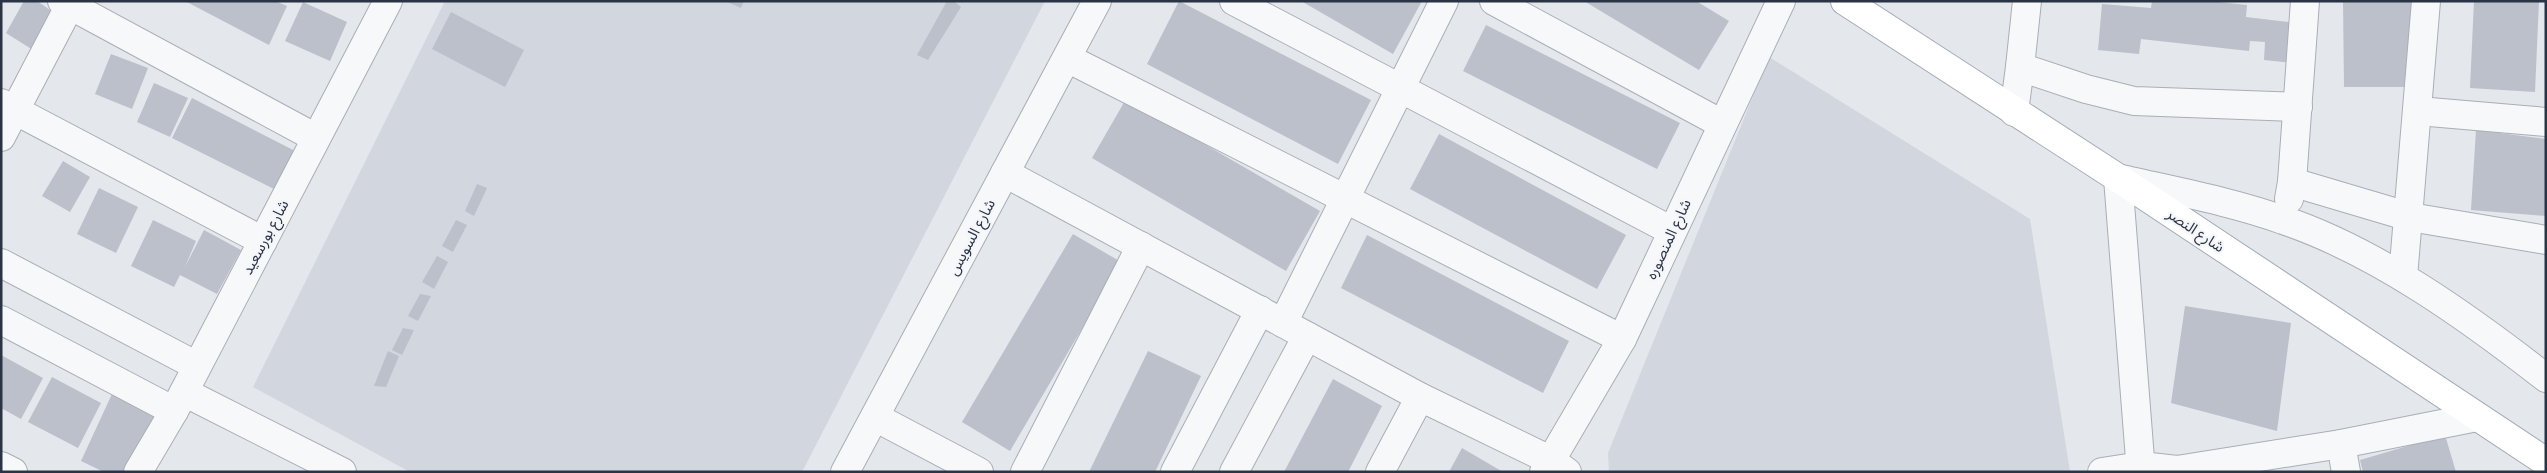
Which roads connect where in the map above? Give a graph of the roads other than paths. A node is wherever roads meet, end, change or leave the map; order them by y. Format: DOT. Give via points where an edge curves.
graph roads {
  1 [pos="1097,1"];
  2 [pos="1234,1"];
  3 [pos="1444,1"];
  4 [pos="1494,1"];
  5 [pos="1782,1"];
  6 [pos="1845,1"];
  7 [pos="2027,1"];
  8 [pos="2305,1"];
  9 [pos="2426,1"];
  10 [pos="68,3"];
  11 [pos="378,4"];
  12 [pos="1067,58"];
  13 [pos="2020,67"];
  14 [pos="1400,88"];
  15 [pos="8,107"];
  16 [pos="2298,108"];
  17 [pos="2418,111"];
  18 [pos="2014,112"];
  19 [pos="2546,122"];
  20 [pos="1722,124"];
  21 [pos="1,137"];
  22 [pos="316,138"];
  23 [pos="1006,173"];
  24 [pos="2118,178"];
  25 [pos="2292,182"];
  26 [pos="1345,199"];
  27 [pos="2410,217"];
  28 [pos="2284,220"];
  29 [pos="1672,231"];
  30 [pos="2546,240"];
  31 [pos="263,241"];
  32 [pos="1141,246"];
  33 [pos="1,263"];
  34 [pos="2403,277"];
  35 [pos="1271,317"];
  36 [pos="1,320"];
  37 [pos="1306,336"];
  38 [pos="1622,339"];
  39 [pos="197,366"];
  40 [pos="2546,378"];
  41 [pos="1420,397"];
  42 [pos="179,401"];
  43 [pos="875,416"];
  44 [pos="2477,417"];
  45 [pos="2341,444"];
  46 [pos="2546,462"];
  47 [pos="1,466"];
  48 [pos="1555,468"];
  49 [pos="2141,469"];
  50 [pos="13,472"];
  51 [pos="138,472"];
  52 [pos="342,472"];
  53 [pos="846,472"];
  54 [pos="979,472"];
  55 [pos="1025,472"];
  56 [pos="1175,472"];
  57 [pos="1234,472"];
  58 [pos="1380,472"];
  59 [pos="2102,472"];
  60 [pos="2346,472"];
  1 -- 12 [label="street, شارع السويس"];
  2 -- 14 [label="street"];
  3 -- 14 [label="street"];
  4 -- 20 [label="street"];
  5 -- 20 [label="street, شارع المنصوره"];
  6 -- 18 [label="main road, شارع النصر"];
  7 -- 13 [label="street"];
  8 -- 16 [label="street"];
  9 -- 17 [label="street"];
  10 -- 15 [label="street"];
  10 -- 22 [label="street"];
  11 -- 22 [label="street, شارع بورسعيد"];
  12 -- 23 [label="street, شارع السويس"];
  12 -- 26 [label="street"];
  13 -- 16 [label="street" via="2086,89 2134,100"];
  13 -- 18 [label="street"];
  14 -- 26 [label="street"];
  14 -- 29 [label="street"];
  15 -- 21 [label="street"];
  15 -- 31 [label="street"];
  16 -- 25 [label="street"];
  17 -- 19 [label="street"];
  17 -- 27 [label="street"];
  18 -- 24 [label="main road, شارع النصر"];
  20 -- 29 [label="street, شارع المنصوره"];
  22 -- 31 [label="street, شارع بورسعيد"];
  23 -- 32 [label="street"];
  23 -- 43 [label="street, شارع السويس"];
  24 -- 28 [label="street"];
  24 -- 44 [label="main road, شارع النصر"];
  24 -- 49 [label="street"];
  25 -- 27 [label="street"];
  25 -- 28 [label="street"];
  26 -- 35 [label="street"];
  26 -- 38 [label="street"];
  27 -- 30 [label="street"];
  27 -- 34 [label="street"];
  28 -- 34 [label="street"];
  29 -- 38 [label="street, شارع المنصوره"];
  31 -- 39 [label="street, شارع بورسعيد"];
  32 -- 35 [label="street"];
  32 -- 55 [label="street"];
  33 -- 39 [label="street"];
  34 -- 40 [label="street"];
  35 -- 37 [label="street"];
  35 -- 56 [label="street"];
  36 -- 42 [label="street"];
  37 -- 41 [label="street"];
  37 -- 57 [label="street"];
  38 -- 48 [label="street, شارع المنصوره"];
  39 -- 42 [label="street, شارع بورسعيد"];
  41 -- 48 [label="street"];
  41 -- 58 [label="street"];
  42 -- 51 [label="street, شارع بورسعيد"];
  42 -- 52 [label="street"];
  43 -- 53 [label="street, شارع السويس"];
  43 -- 54 [label="street"];
  44 -- 45 [label="street"];
  44 -- 46 [label="main road, شارع النصر"];
  45 -- 49 [label="street" via="2177,470"];
  45 -- 60 [label="street"];
  47 -- 50 [label="street"];
  49 -- 59 [label="street"];
}
